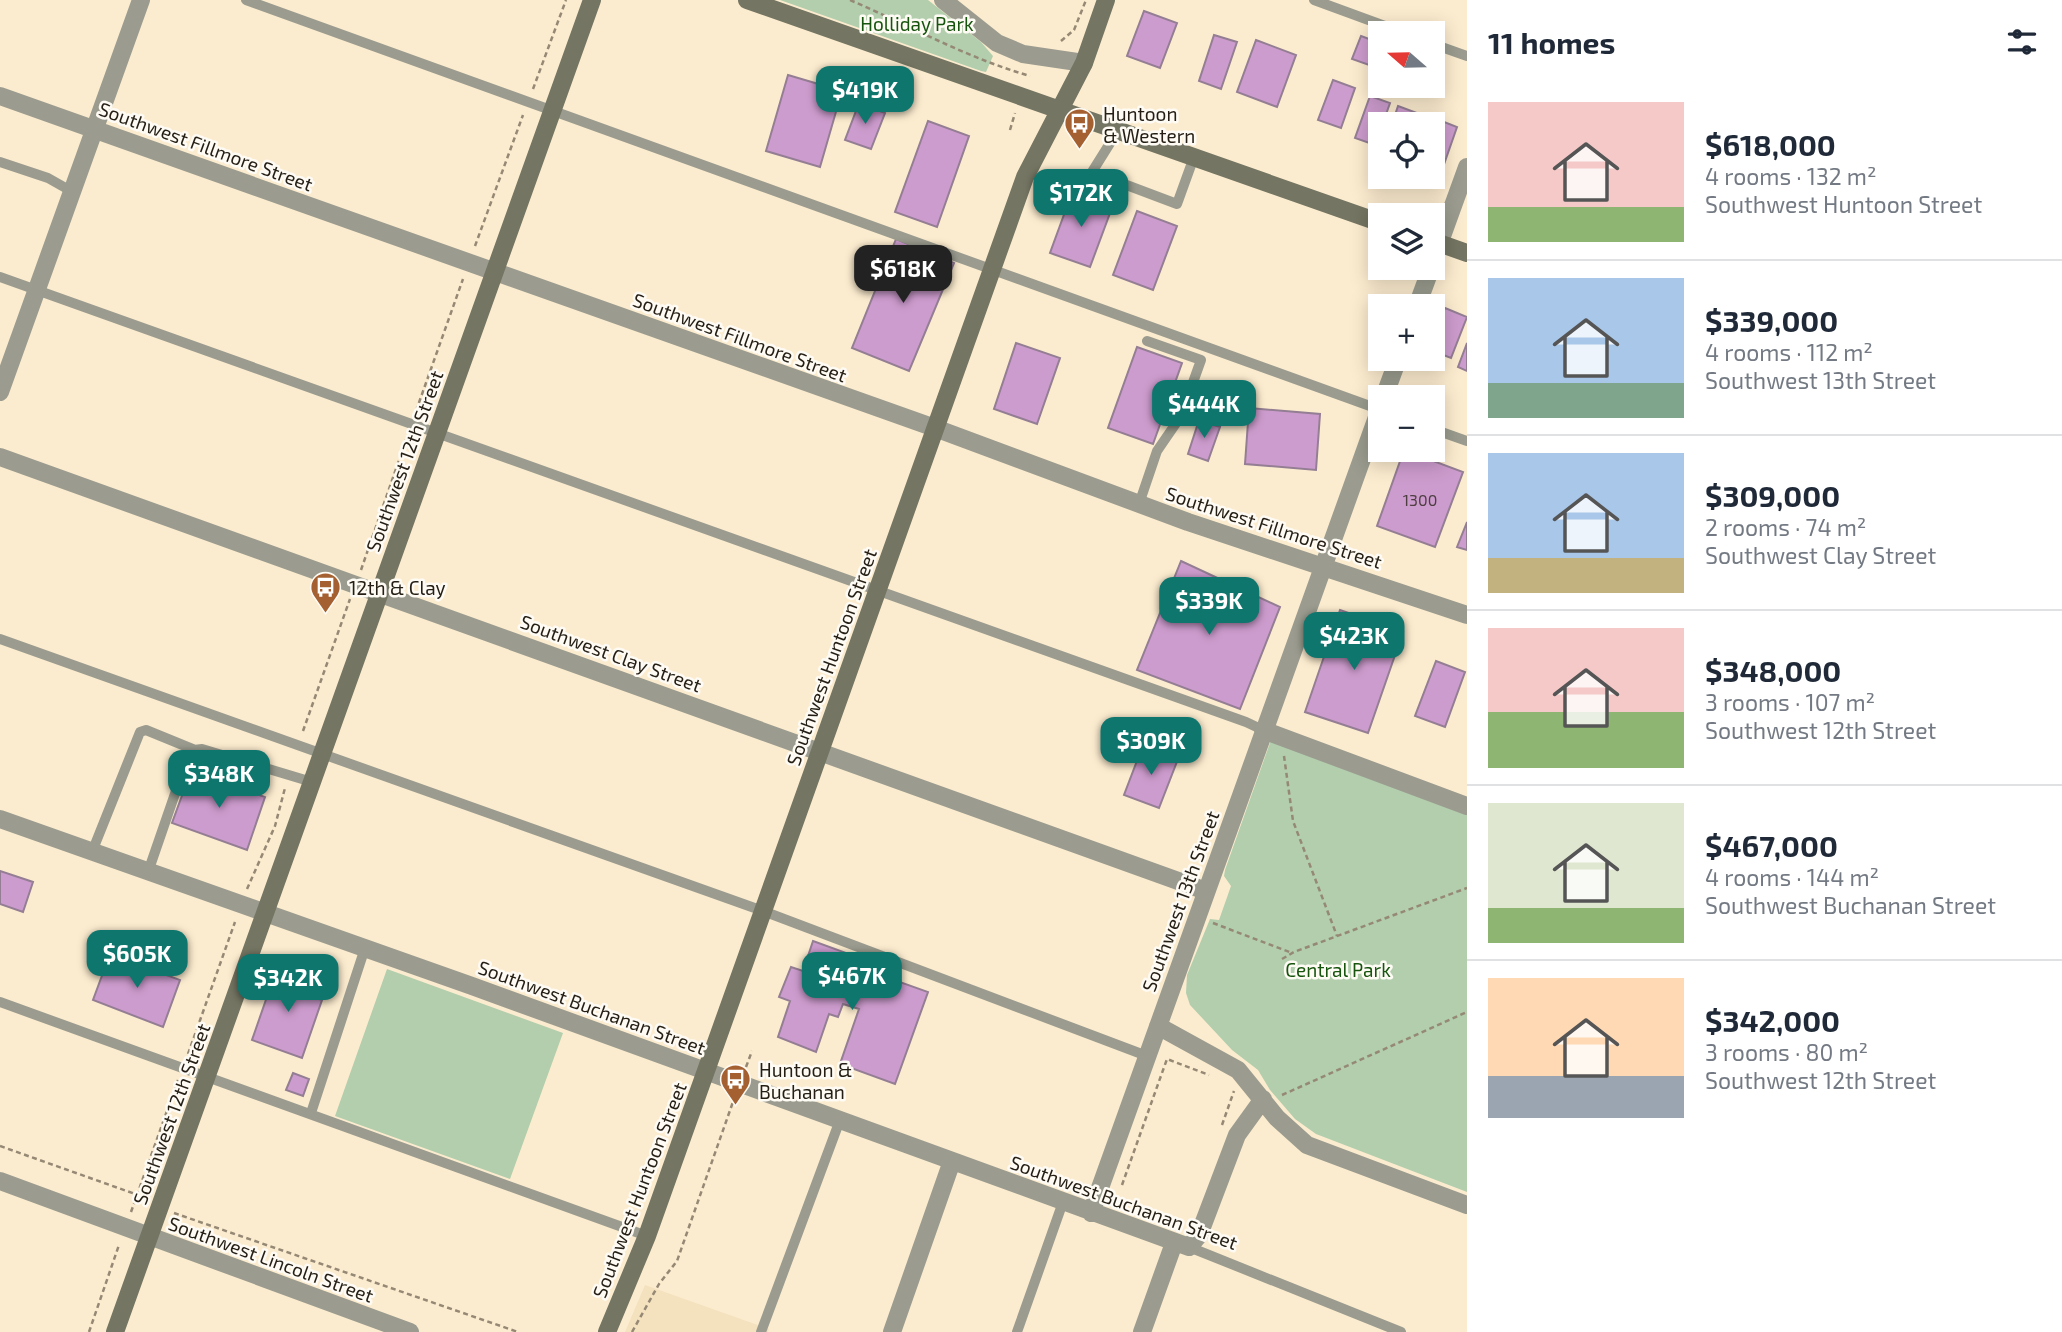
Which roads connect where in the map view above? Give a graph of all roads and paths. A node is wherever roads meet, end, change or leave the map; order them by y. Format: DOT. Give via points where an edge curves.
graph roads {
  1 [pos="141,0"];
  2 [pos="246,0"];
  3 [pos="592,0"];
  4 [pos="747,0"];
  5 [pos="850,0"];
  6 [pos="943,0"];
  7 [pos="1106,0"];
  8 [pos="1314,0"];
  9 [pos="1371,21"];
  10 [pos="1446,49"];
  11 [pos="1467,56"];
  12 [pos="1084,63"];
  13 [pos="1030,76"];
  14 [pos="0,96"];
  15 [pos="553,110"];
  16 [pos="1060,110"];
  17 [pos="95,128"];
  18 [pos="1117,132"];
  19 [pos="1194,157"];
  20 [pos="0,162"];
  21 [pos="1467,167"];
  22 [pos="71,191"];
  23 [pos="1368,217"];
  24 [pos="1445,220"];
  25 [pos="1445,245"];
  26 [pos="1467,253"];
  27 [pos="993,268"];
  28 [pos="495,272"];
  29 [pos="0,277"];
  30 [pos="37,290"];
  31 [pos="1147,341"];
  32 [pos="0,392"];
  33 [pos="1368,401"];
  34 [pos="935,428"];
  35 [pos="437,432"];
  36 [pos="1445,433"];
  37 [pos="1467,441"];
  38 [pos="1368,442"];
  39 [pos="0,457"];
  40 [pos="1139,504"];
  41 [pos="1324,565"];
  42 [pos="877,590"];
  43 [pos="380,592"];
  44 [pos="1467,615"];
  45 [pos="0,639"];
  46 [pos="1264,730"];
  47 [pos="1282,746"];
  48 [pos="195,750"];
  49 [pos="820,751"];
  50 [pos="322,753"];
  51 [pos="312,782"];
  52 [pos="1467,806"];
  53 [pos="0,820"];
  54 [pos="92,852"];
  55 [pos="148,872"];
  56 [pos="1467,888"];
  57 [pos="1206,891"];
  58 [pos="763,911"];
  59 [pos="265,914"];
  60 [pos="1212,922"];
  61 [pos="1337,936"];
  62 [pos="365,948"];
  63 [pos="1292,953"];
  64 [pos="1282,959"];
  65 [pos="0,1002"];
  66 [pos="1467,1012"];
  67 [pos="1158,1026"];
  68 [pos="752,1051"];
  69 [pos="1147,1056"];
  70 [pos="706,1070"];
  71 [pos="207,1075"];
  72 [pos="1213,1077"];
  73 [pos="740,1084"];
  74 [pos="1236,1086"];
  75 [pos="1282,1095"];
  76 [pos="1263,1098"];
  77 [pos="311,1113"];
  78 [pos="840,1120"];
  79 [pos="1222,1125"];
  80 [pos="0,1146"];
  81 [pos="952,1161"];
  82 [pos="0,1181"];
  83 [pos="1122,1185"];
  84 [pos="138,1195"];
  85 [pos="1063,1202"];
  86 [pos="1467,1205"];
  87 [pos="159,1208"];
  88 [pos="1091,1213"];
  89 [pos="149,1236"];
  90 [pos="647,1236"];
  91 [pos="1181,1245"];
  92 [pos="115,1332"];
  93 [pos="410,1332"];
  94 [pos="519,1332"];
  95 [pos="607,1332"];
  96 [pos="632,1332"];
  97 [pos="761,1332"];
  98 [pos="892,1332"];
  99 [pos="1017,1332"];
  100 [pos="1142,1332"];
  101 [pos="1401,1332"];
  1 -- 17 [label="street"];
  2 -- 15 [label="lane"];
  3 -- 15 [label="main road, Southwest 12th Street"];
  4 -- 16 [label="main road"];
  5 -- 13 [label="path" via="984,63"];
  6 -- 12 [label="street" via="998,43 1023,54"];
  7 -- 12 [label="main road, Southwest Huntoon Street"];
  8 -- 9 [label="lane"];
  10 -- 11 [label="lane"];
  12 -- 16 [label="main road, Southwest Huntoon Street"];
  14 -- 17 [label="street, Southwest Fillmore Street"];
  15 -- 27 [label="lane"];
  15 -- 28 [label="main road, Southwest 12th Street"];
  16 -- 18 [label="main road"];
  16 -- 27 [label="main road, Southwest Huntoon Street" via="1026,177"];
  17 -- 22 [label="street"];
  17 -- 28 [label="street, Southwest Fillmore Street"];
  18 -- 19 [label="main road"];
  18 -- 19 [label="lane" via="1092,172 1177,204"];
  19 -- 23 [label="main road"];
  20 -- 22 [label="lane"];
  21 -- 24 [label="street"];
  22 -- 30 [label="street"];
  25 -- 26 [label="main road"];
  27 -- 33 [label="lane"];
  27 -- 34 [label="main road, Southwest Huntoon Street"];
  28 -- 34 [label="street, Southwest Fillmore Street"];
  28 -- 35 [label="main road, Southwest 12th Street"];
  29 -- 30 [label="lane"];
  30 -- 32 [label="street"];
  30 -- 35 [label="lane"];
  31 -- 40 [label="lane" via="1201,360 1181,416 1157,451"];
  34 -- 40 [label="street, Southwest Fillmore Street"];
  34 -- 42 [label="main road, Southwest Huntoon Street"];
  35 -- 42 [label="lane"];
  35 -- 43 [label="main road, Southwest 12th Street"];
  36 -- 37 [label="lane"];
  38 -- 41 [label="street, Southwest 13th Street"];
  39 -- 43 [label="street, Southwest Clay Street"];
  40 -- 41 [label="street, Southwest Fillmore Street"];
  41 -- 44 [label="street, Southwest Fillmore Street"];
  41 -- 46 [label="street, Southwest 13th Street"];
  42 -- 46 [label="lane"];
  42 -- 49 [label="main road, Southwest Huntoon Street"];
  43 -- 49 [label="street, Southwest Clay Street"];
  43 -- 50 [label="main road, Southwest 12th Street"];
  45 -- 50 [label="lane"];
  46 -- 52 [label="street"];
  46 -- 57 [label="street, Southwest 13th Street"];
  47 -- 61 [label="path" via="1293,821"];
  48 -- 51 [label="lane"];
  48 -- 54 [label="lane" via="146,730 140,732"];
  48 -- 55 [label="lane" via="188,757"];
  49 -- 57 [label="street, Southwest Clay Street"];
  49 -- 58 [label="main road, Southwest Huntoon Street"];
  50 -- 51 [label="main road, Southwest 12th Street"];
  50 -- 58 [label="lane"];
  51 -- 59 [label="main road, Southwest 12th Street"];
  53 -- 54 [label="street, Southwest Buchanan Street"];
  54 -- 55 [label="street, Southwest Buchanan Street"];
  55 -- 59 [label="street, Southwest Buchanan Street"];
  56 -- 61 [label="path"];
  57 -- 67 [label="street, Southwest 13th Street"];
  58 -- 69 [label="lane"];
  58 -- 70 [label="main road, Southwest Huntoon Street"];
  59 -- 62 [label="street, Southwest Buchanan Street"];
  59 -- 71 [label="main road, Southwest 12th Street"];
  60 -- 63 [label="path"];
  61 -- 63 [label="path"];
  62 -- 70 [label="street, Southwest Buchanan Street"];
  62 -- 77 [label="lane"];
  63 -- 64 [label="path"];
  65 -- 71 [label="lane"];
  66 -- 75 [label="path"];
  67 -- 69 [label="street, Southwest 13th Street"];
  67 -- 76 [label="street" via="1238,1070"];
  68 -- 73 [label="path"];
  69 -- 88 [label="street, Southwest 13th Street"];
  70 -- 73 [label="street, Southwest Buchanan Street"];
  70 -- 90 [label="main road, Southwest Huntoon Street"];
  71 -- 77 [label="lane"];
  71 -- 87 [label="main road, Southwest 12th Street"];
  72 -- 83 [label="path" via="1167,1059"];
  73 -- 78 [label="street, Southwest Buchanan Street"];
  73 -- 96 [label="path" via="677,1261"];
  74 -- 79 [label="path"];
  76 -- 86 [label="street" via="1307,1145"];
  76 -- 91 [label="street" via="1237,1135 1199,1234"];
  77 -- 90 [label="lane"];
  78 -- 81 [label="street, Southwest Buchanan Street"];
  78 -- 97 [label="lane"];
  80 -- 84 [label="path"];
  81 -- 85 [label="street, Southwest Buchanan Street"];
  81 -- 98 [label="street"];
  82 -- 89 [label="street, Southwest Lincoln Street"];
  85 -- 88 [label="street, Southwest Buchanan Street"];
  85 -- 99 [label="lane"];
  87 -- 89 [label="main road, Southwest 12th Street"];
  87 -- 94 [label="path"];
  88 -- 91 [label="street, Southwest Buchanan Street"];
  89 -- 92 [label="main road, Southwest 12th Street"];
  89 -- 93 [label="street, Southwest Lincoln Street"];
  90 -- 95 [label="main road, Southwest Huntoon Street"];
  91 -- 100 [label="street"];
  91 -- 101 [label="lane, Southwest Buchanan Street"];
}
